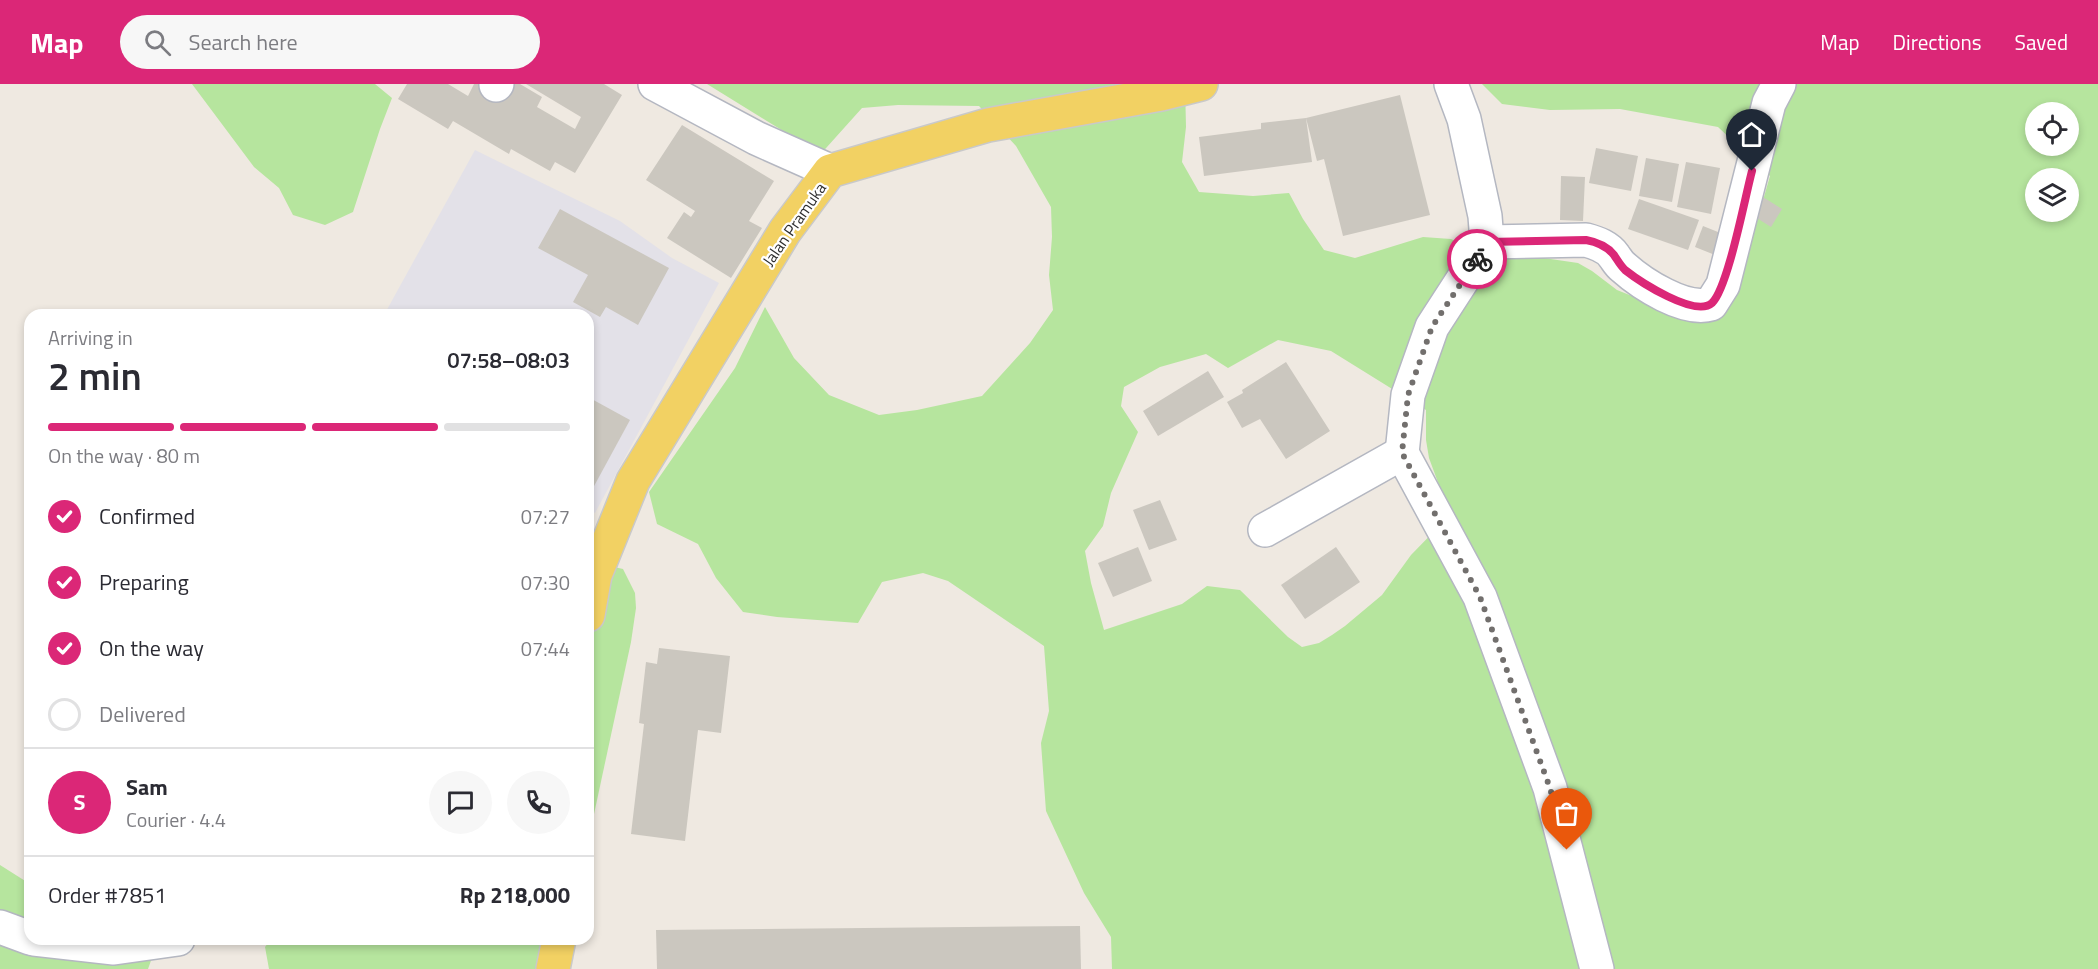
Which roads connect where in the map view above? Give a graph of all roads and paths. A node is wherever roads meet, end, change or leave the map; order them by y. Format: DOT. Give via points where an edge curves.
graph roads {
  1 [pos="655,84"];
  2 [pos="1201,84"];
  3 [pos="1451,84"];
  4 [pos="1779,84"];
  5 [pos="830,171"];
  6 [pos="1487,242"];
  7 [pos="1402,453"];
  8 [pos="1265,530"];
  9 [pos="594,581"];
  10 [pos="0,927"];
  11 [pos="24,935"];
  12 [pos="89,945"];
  13 [pos="135,945"];
  14 [pos="558,945"];
  15 [pos="553,969"];
  16 [pos="1597,969"];
  1 -- 5 [label="street" via="756,138"];
  2 -- 5 [label="main road, Jalan Pramuka" via="988,125"];
  3 -- 6 [label="street" via="1464,119"];
  4 -- 6 [label="street" via="1769,103 1723,285 1711,304 1691,306 1655,289 1625,270 1598,243"];
  5 -- 9 [label="main road, Jalan Pramuka" via="785,231 633,480"];
  6 -- 7 [label="street" via="1432,327 1408,395"];
  7 -- 8 [label="street"];
  7 -- 16 [label="street" via="1480,597 1550,788"];
  10 -- 11 [label="street"];
  12 -- 13 [label="street"];
  14 -- 15 [label="main road"];
}
